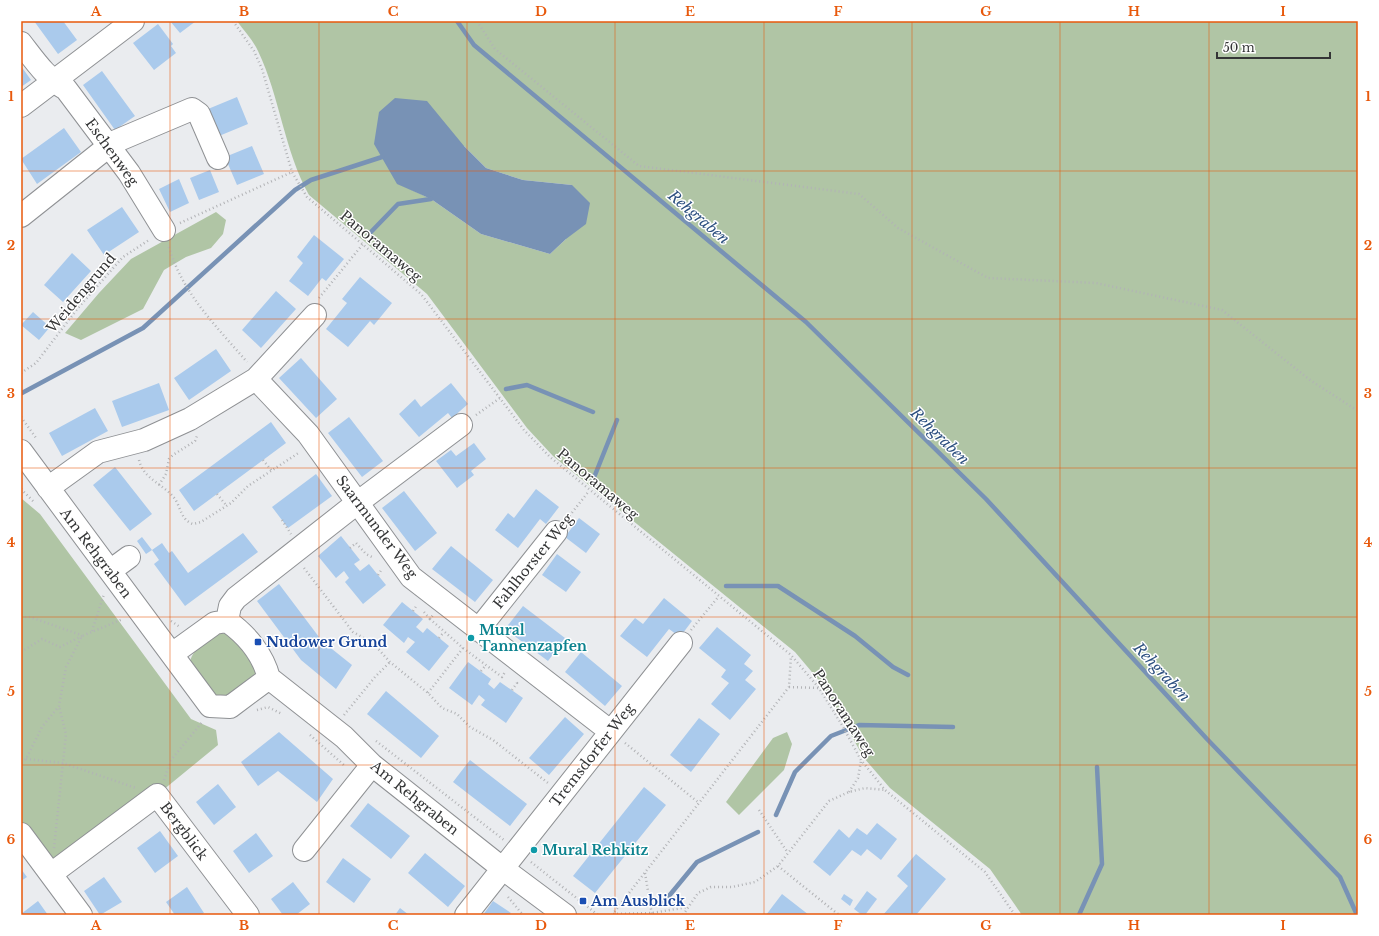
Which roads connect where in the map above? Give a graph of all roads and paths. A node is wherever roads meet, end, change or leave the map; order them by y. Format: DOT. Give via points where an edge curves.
graph roads {
  1 [pos="133,21"];
  2 [pos="233,21"];
  3 [pos="477,21"];
  4 [pos="21,43"];
  5 [pos="53,82"];
  6 [pos="21,106"];
  7 [pos="109,147"];
  8 [pos="218,158"];
  9 [pos="292,172"];
  10 [pos="21,216"];
  11 [pos="164,230"];
  12 [pos="363,244"];
  13 [pos="315,315"];
  14 [pos="21,373"];
  15 [pos="256,379"];
  16 [pos="500,398"];
  17 [pos="1358,411"];
  18 [pos="190,419"];
  19 [pos="461,425"];
  20 [pos="134,442"];
  21 [pos="313,442"];
  22 [pos="21,451"];
  23 [pos="263,460"];
  24 [pos="272,471"];
  25 [pos="159,485"];
  26 [pos="48,488"];
  27 [pos="589,491"];
  28 [pos="218,494"];
  29 [pos="357,503"];
  30 [pos="226,505"];
  31 [pos="556,532"];
  32 [pos="350,548"];
  33 [pos="129,557"];
  34 [pos="376,559"];
  35 [pos="303,567"];
  36 [pos="382,569"];
  37 [pos="110,571"];
  38 [pos="378,575"];
  39 [pos="104,592"];
  40 [pos="718,596"];
  41 [pos="443,602"];
  42 [pos="418,605"];
  43 [pos="413,611"];
  44 [pos="21,617"];
  45 [pos="124,619"];
  46 [pos="227,621"];
  47 [pos="478,630"];
  48 [pos="92,631"];
  49 [pos="444,632"];
  50 [pos="82,636"];
  51 [pos="439,638"];
  52 [pos="681,643"];
  53 [pos="463,648"];
  54 [pos="21,652"];
  55 [pos="172,654"];
  56 [pos="791,656"];
  57 [pos="390,662"];
  58 [pos="486,665"];
  59 [pos="481,671"];
  60 [pos="511,672"];
  61 [pos="269,678"];
  62 [pos="789,687"];
  63 [pos="819,688"];
  64 [pos="512,690"];
  65 [pos="428,692"];
  66 [pos="59,706"];
  67 [pos="338,711"];
  68 [pos="344,716"];
  69 [pos="203,721"];
  70 [pos="350,721"];
  71 [pos="610,731"];
  72 [pos="374,740"];
  73 [pos="26,759"];
  74 [pos="861,760"];
  75 [pos="21,762"];
  76 [pos="63,763"];
  77 [pos="372,765"];
  78 [pos="544,780"];
  79 [pos="885,790"];
  80 [pos="849,792"];
  81 [pos="158,795"];
  82 [pos="699,803"];
  83 [pos="759,810"];
  84 [pos="21,834"];
  85 [pos="304,850"];
  86 [pos="516,850"];
  87 [pos="788,853"];
  88 [pos="778,866"];
  89 [pos="502,868"];
  90 [pos="645,872"];
  91 [pos="51,874"];
  92 [pos="689,907"];
  93 [pos="612,914"];
  94 [pos="652,914"];
  95 [pos="81,915"];
  96 [pos="248,915"];
  97 [pos="466,915"];
  98 [pos="565,915"];
  99 [pos="598,915"];
  100 [pos="683,915"];
  101 [pos="839,915"];
  102 [pos="1015,915"];
  1 -- 5 [label="street"];
  2 -- 9 [label="path, Panoramaweg" via="254,51 262,69"];
  3 -- 17 [label="path" via="495,49 639,166 859,194 898,228 988,278 1096,283 1222,310 1310,380"];
  4 -- 5 [label="street, Eschenweg"];
  5 -- 6 [label="street"];
  5 -- 7 [label="street, Eschenweg" via="66,89"];
  7 -- 8 [label="street" via="114,142 192,110 200,114"];
  7 -- 10 [label="street"];
  7 -- 11 [label="street, Eschenweg" via="129,173"];
  9 -- 11 [label="path, Weidengrund"];
  9 -- 12 [label="path, Panoramaweg" via="306,197"];
  11 -- 14 [label="path, Weidengrund" via="123,257 78,308 36,363"];
  11 -- 15 [label="path" via="174,265 193,299 248,364"];
  12 -- 13 [label="path" via="314,305"];
  12 -- 16 [label="path, Panoramaweg" via="421,294"];
  13 -- 15 [label="street"];
  15 -- 18 [label="street"];
  15 -- 21 [label="street, Saarmunder Weg"];
  16 -- 19 [label="path"];
  16 -- 27 [label="path, Panoramaweg" via="524,430 545,452"];
  18 -- 20 [label="street"];
  18 -- 25 [label="path" via="197,432 197,438 169,459 166,474"];
  19 -- 29 [label="street"];
  20 -- 25 [label="path" via="144,472"];
  20 -- 26 [label="street" via="98,452"];
  21 -- 24 [label="path"];
  21 -- 29 [label="street, Saarmunder Weg"];
  22 -- 26 [label="street, Am Rehgraben"];
  23 -- 24 [label="path"];
  24 -- 30 [label="path" via="248,486 234,501"];
  25 -- 30 [label="path" via="175,499 184,518 190,523 201,522"];
  26 -- 37 [label="street, Am Rehgraben"];
  27 -- 31 [label="path, Fahlhorster Weg"];
  27 -- 40 [label="path, Panoramaweg"];
  28 -- 30 [label="path"];
  29 -- 41 [label="street, Saarmunder Weg" via="411,576"];
  29 -- 46 [label="street" via="236,598 230,606"];
  31 -- 47 [label="street, Fahlhorster Weg"];
  32 -- 34 [label="path" via="356,543 366,554"];
  33 -- 37 [label="street"];
  35 -- 57 [label="path" via="353,632 373,643"];
  36 -- 38 [label="path"];
  37 -- 55 [label="street, Am Rehgraben"];
  39 -- 48 [label="path"];
  40 -- 52 [label="path"];
  40 -- 56 [label="path, Panoramaweg"];
  41 -- 47 [label="street, Saarmunder Weg"];
  41 -- 49 [label="path" via="430,619"];
  42 -- 43 [label="path"];
  44 -- 50 [label="path" via="30,617"];
  45 -- 48 [label="path"];
  46 -- 55 [label="street" via="214,623"];
  46 -- 61 [label="street" via="242,631 265,664"];
  47 -- 60 [label="street, Saarmunder Weg"];
  48 -- 50 [label="path"];
  49 -- 51 [label="path"];
  49 -- 53 [label="path"];
  50 -- 54 [label="path" via="60,647 42,639"];
  50 -- 66 [label="path" via="66,667"];
  52 -- 71 [label="street, Tremsdorfer Weg"];
  53 -- 58 [label="path"];
  53 -- 65 [label="path"];
  55 -- 61 [label="street, Am Rehgraben" via="210,706 230,707"];
  56 -- 62 [label="path"];
  56 -- 63 [label="path, Panoramaweg"];
  57 -- 65 [label="path"];
  57 -- 68 [label="path"];
  58 -- 59 [label="path"];
  58 -- 60 [label="path" via="502,677"];
  60 -- 64 [label="path" via="517,683"];
  60 -- 71 [label="street, Saarmunder Weg"];
  61 -- 77 [label="street, Am Rehgraben" via="344,737"];
  62 -- 63 [label="path"];
  62 -- 82 [label="path"];
  63 -- 74 [label="path, Panoramaweg"];
  65 -- 78 [label="path" via="442,708 457,714 470,727 493,740"];
  66 -- 73 [label="path" via="42,728"];
  66 -- 76 [label="path" via="66,734"];
  67 -- 68 [label="path"];
  68 -- 70 [label="path"];
  69 -- 81 [label="path" via="171,760"];
  71 -- 82 [label="path"];
  71 -- 86 [label="street, Tremsdorfer Weg"];
  72 -- 86 [label="path"];
  73 -- 75 [label="path"];
  73 -- 76 [label="path"];
  74 -- 79 [label="path, Panoramaweg"];
  74 -- 80 [label="path" via="858,778"];
  76 -- 81 [label="path"];
  76 -- 91 [label="path"];
  77 -- 85 [label="street"];
  77 -- 89 [label="street, Am Rehgraben"];
  79 -- 80 [label="path" via="865,788"];
  79 -- 102 [label="path, Panoramaweg" via="985,872"];
  80 -- 87 [label="path" via="829,801"];
  81 -- 91 [label="street, Bergblick"];
  81 -- 96 [label="street, Bergblick"];
  82 -- 90 [label="path"];
  83 -- 87 [label="path"];
  84 -- 91 [label="street"];
  86 -- 89 [label="street, Tremsdorfer Weg"];
  86 -- 99 [label="path"];
  87 -- 88 [label="path"];
  88 -- 92 [label="path" via="755,882 711,888 698,893"];
  88 -- 101 [label="path"];
  89 -- 97 [label="street, Tremsdorfer Weg"];
  89 -- 98 [label="street, Am Rehgraben"];
  90 -- 93 [label="path"];
  90 -- 94 [label="path"];
  91 -- 95 [label="street"];
  92 -- 94 [label="path"];
  92 -- 100 [label="path"];
  93 -- 94 [label="path"];
}
